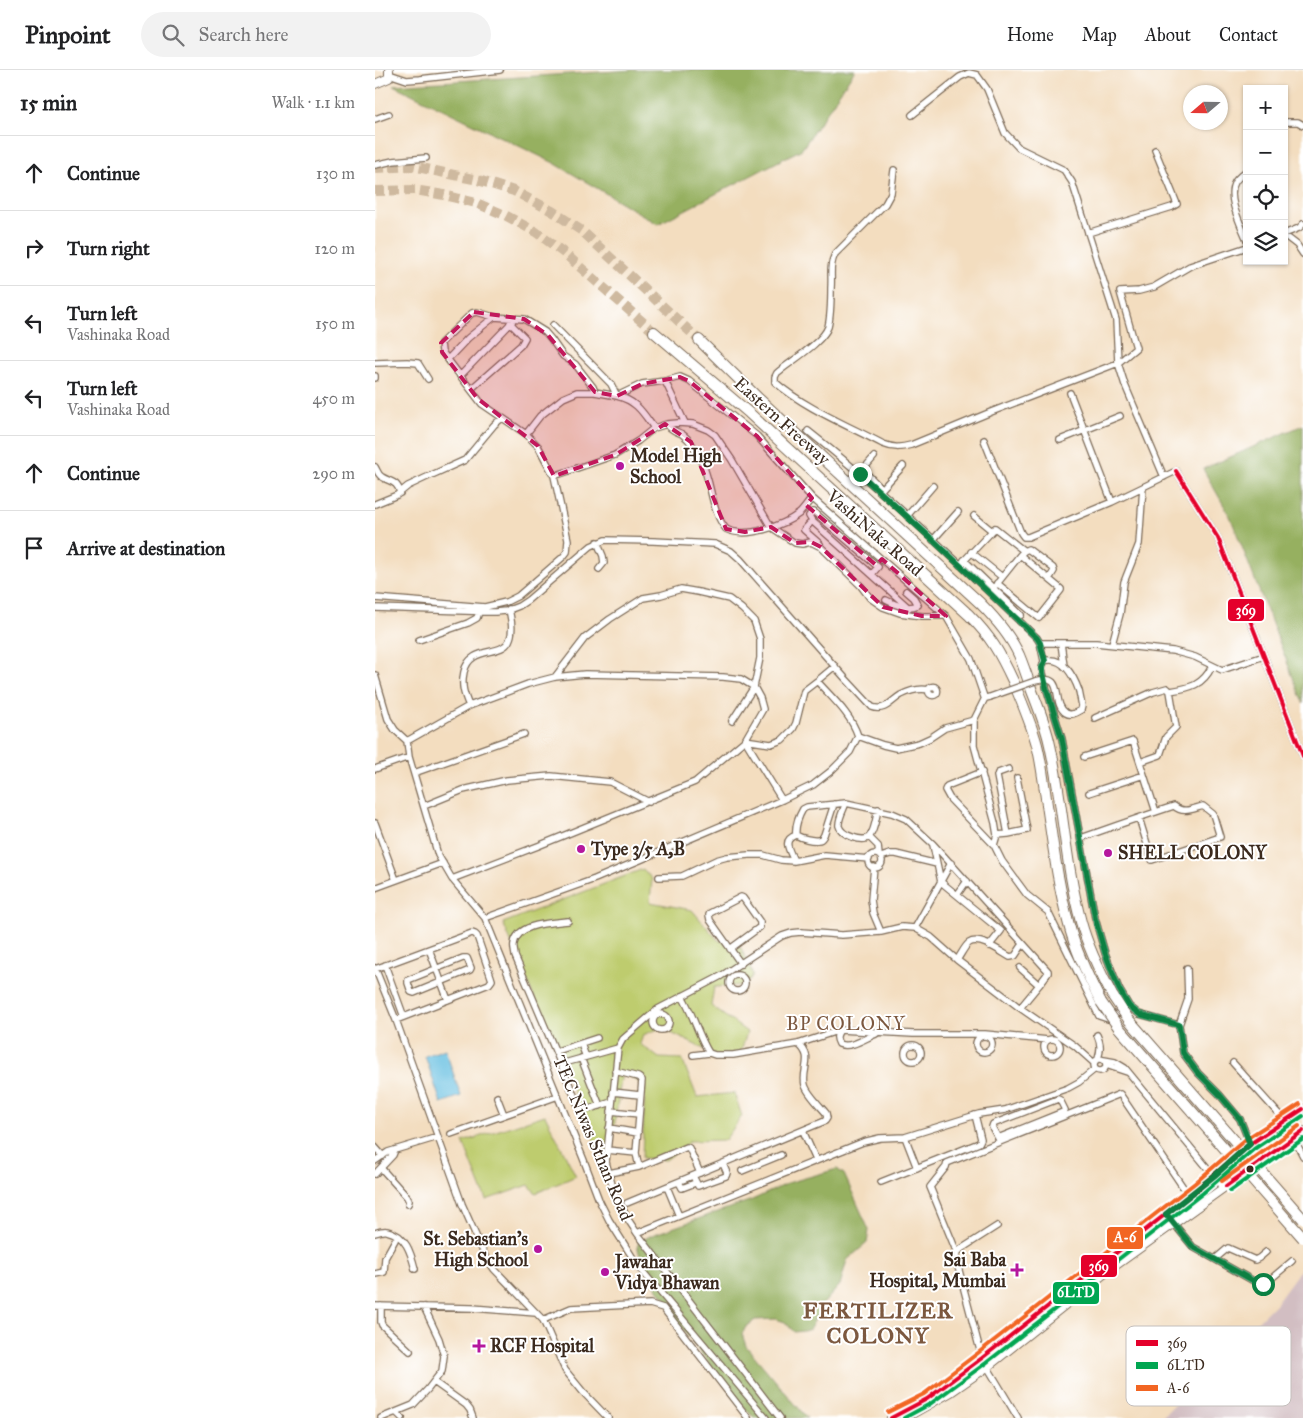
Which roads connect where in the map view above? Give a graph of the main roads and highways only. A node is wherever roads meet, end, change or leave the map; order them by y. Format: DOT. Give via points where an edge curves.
graph roads {
  1 [pos="389,72"];
  2 [pos="375,84"];
  3 [pos="654,332"];
  4 [pos="699,340"];
  5 [pos="1303,1110"];
  6 [pos="1303,1131"];
  7 [pos="1199,1188"];
  8 [pos="1208,1199"];
  9 [pos="1303,1219"];
  10 [pos="1137,1236"];
  11 [pos="1303,1238"];
  12 [pos="1146,1245"];
  13 [pos="1099,1266"];
  14 [pos="1105,1274"];
  15 [pos="1075,1285"];
  16 [pos="1081,1292"];
  17 [pos="1047,1307"];
  18 [pos="1053,1314"];
  19 [pos="947,1385"];
  20 [pos="951,1392"];
  21 [pos="914,1410"];
  22 [pos="891,1418"];
  23 [pos="905,1418"];
  1 -- 2 [label="main road" via="389,78"];
  3 -- 11 [label="highway, Eastern Freeway, bridge" via="757,419 969,615 996,646 1032,727 1069,926 1089,980 1119,1028"];
  4 -- 9 [label="highway, Eastern Freeway, bridge" via="980,603 1009,637 1048,736 1081,922 1101,974 1129,1020"];
  5 -- 7 [label="main road" via="1250,1144"];
  6 -- 8 [label="main road"];
  7 -- 8 [label="main road"];
  7 -- 10 [label="main road"];
  8 -- 12 [label="main road"];
  10 -- 12 [label="main road"];
  10 -- 13 [label="main road"];
  12 -- 14 [label="main road"];
  13 -- 14 [label="main road"];
  13 -- 15 [label="main road"];
  14 -- 16 [label="main road"];
  15 -- 16 [label="main road"];
  15 -- 17 [label="main road"];
  16 -- 18 [label="main road"];
  17 -- 18 [label="main road"];
  17 -- 19 [label="main road"];
  18 -- 20 [label="main road"];
  19 -- 20 [label="main road"];
  19 -- 21 [label="main road"];
  20 -- 21 [label="main road"];
  21 -- 22 [label="main road"];
  21 -- 23 [label="main road"];
}
